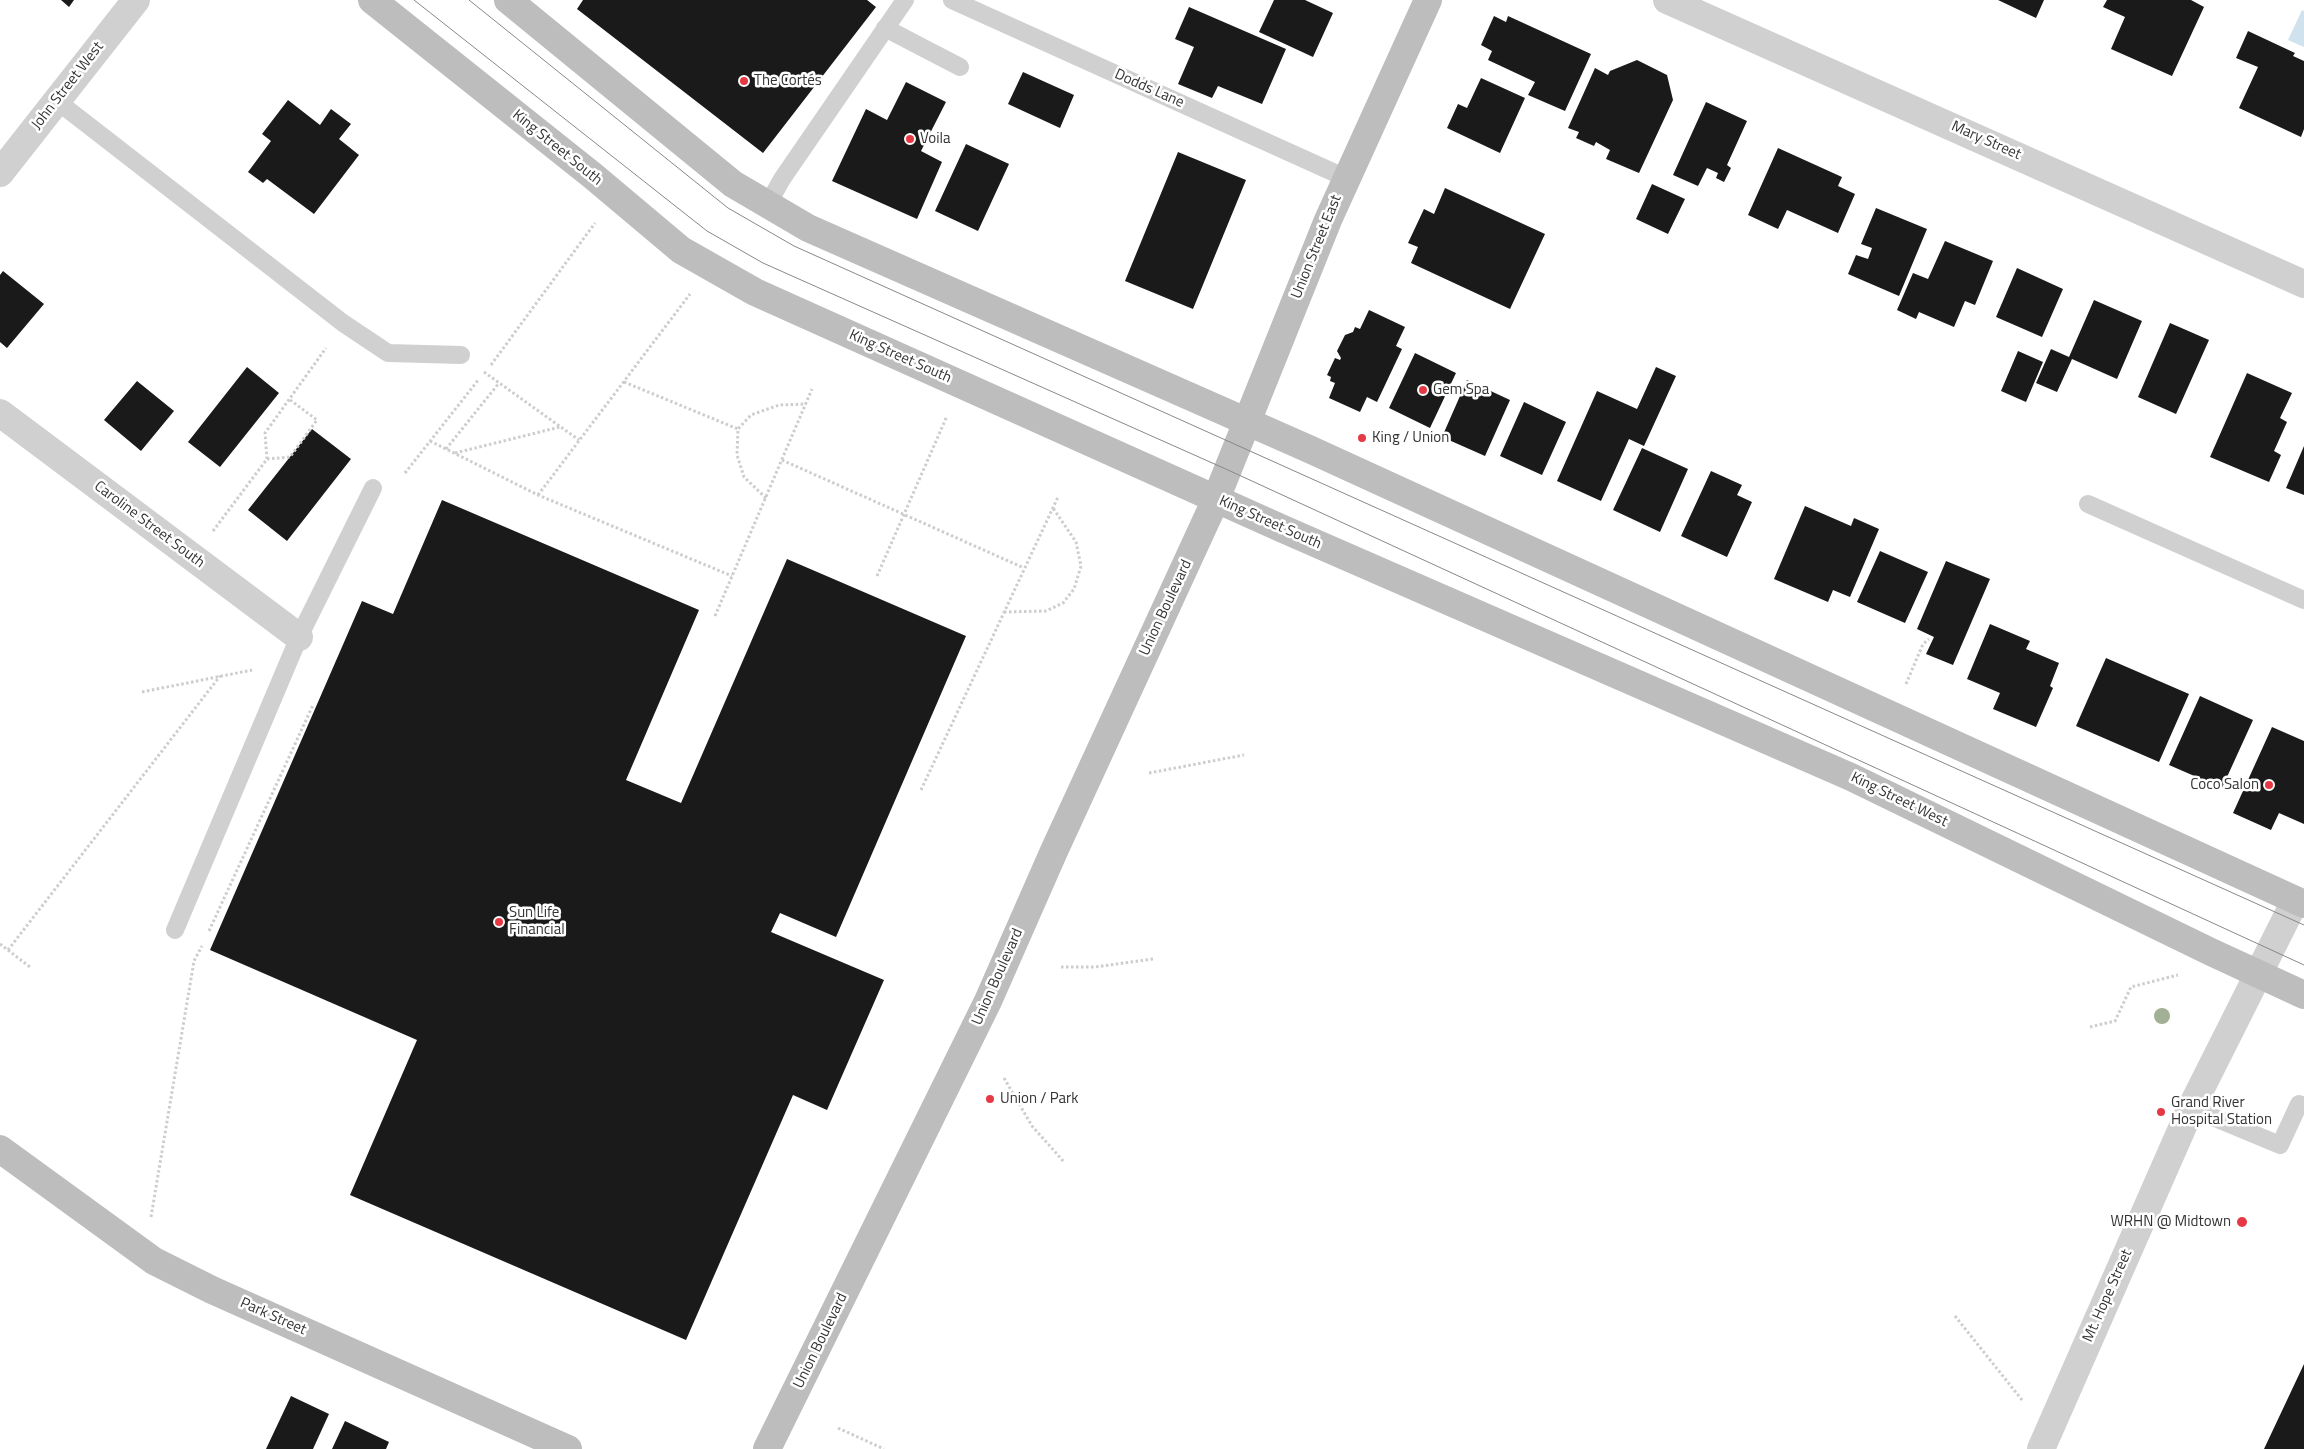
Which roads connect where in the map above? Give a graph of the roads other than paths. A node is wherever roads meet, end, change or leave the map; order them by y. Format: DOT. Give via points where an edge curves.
graph roads {
  1 [pos="136,0"];
  2 [pos="372,0"];
  3 [pos="508,0"];
  4 [pos="905,0"];
  5 [pos="952,0"];
  6 [pos="1428,0"];
  7 [pos="1667,0"];
  8 [pos="885,28"];
  9 [pos="960,67"];
  10 [pos="57,101"];
  11 [pos="0,173"];
  12 [pos="1346,178"];
  13 [pos="767,206"];
  14 [pos="2304,284"];
  15 [pos="461,355"];
  16 [pos="0,413"];
  17 [pos="1247,421"];
  18 [pos="373,488"];
  19 [pos="1216,499"];
  20 [pos="2088,504"];
  21 [pos="2304,600"];
  22 [pos="1487,618"];
  23 [pos="299,637"];
  24 [pos="2300,903"];
  25 [pos="175,930"];
  26 [pos="2258,973"];
  27 [pos="2304,995"];
  28 [pos="2304,1106"];
  29 [pos="2191,1108"];
  30 [pos="0,1149"];
  31 [pos="568,1449"];
  32 [pos="767,1449"];
  33 [pos="2041,1449"];
  1 -- 10 [label="street, John Street West"];
  2 -- 19 [label="main road, King Street South" via="681,250 755,292"];
  3 -- 13 [label="main road" via="733,184"];
  4 -- 8 [label="lane"];
  5 -- 12 [label="lane, Dodds Lane"];
  6 -- 12 [label="main road, Union Street East"];
  7 -- 14 [label="street, Mary Street"];
  8 -- 9 [label="lane"];
  8 -- 13 [label="lane"];
  10 -- 11 [label="street, John Street West"];
  10 -- 15 [label="lane" via="343,323 388,353"];
  12 -- 17 [label="main road, Union Street East"];
  13 -- 17 [label="main road" via="808,228"];
  16 -- 23 [label="street, Caroline Street South"];
  17 -- 19 [label="main road, Union Street East"];
  17 -- 24 [label="main road"];
  18 -- 23 [label="lane"];
  19 -- 22 [label="main road, King Street South"];
  19 -- 32 [label="main road, Union Boulevard" via="988,1001"];
  20 -- 21 [label="lane"];
  22 -- 26 [label="main road, King Street West" via="1851,777"];
  23 -- 25 [label="lane"];
  24 -- 26 [label="street, Mt. Hope Street"];
  26 -- 27 [label="main road, King Street West"];
  26 -- 29 [label="street, Mt. Hope Street"];
  28 -- 29 [label="lane" via="2299,1104 2280,1145"];
  29 -- 33 [label="street, Mt. Hope Street"];
  30 -- 31 [label="main road, Park Street" via="154,1261"];
}
